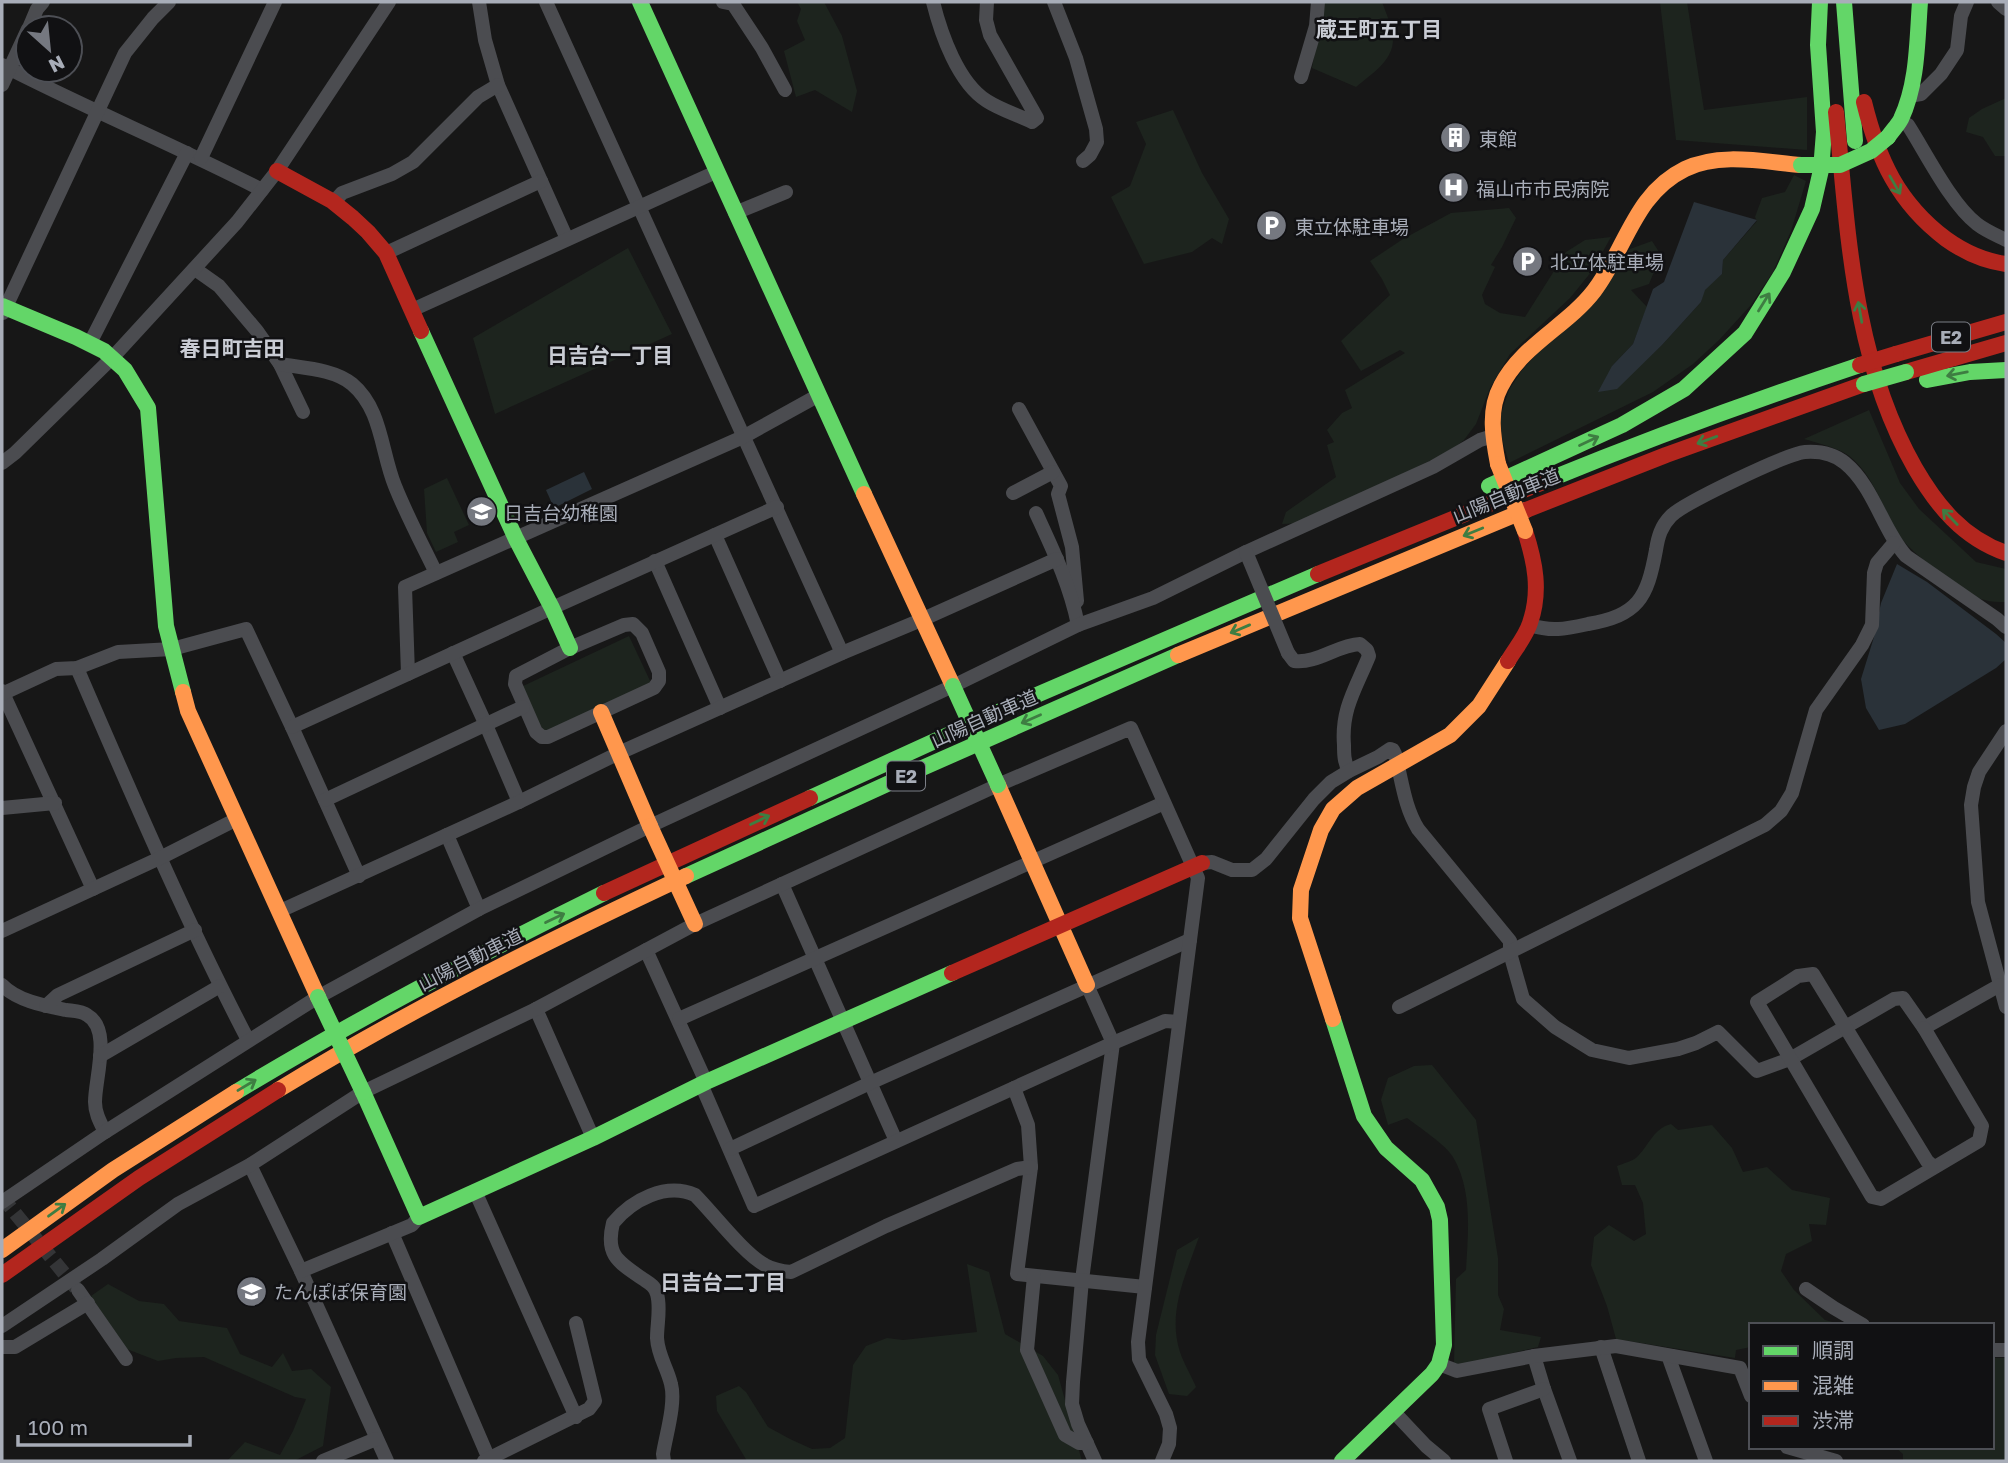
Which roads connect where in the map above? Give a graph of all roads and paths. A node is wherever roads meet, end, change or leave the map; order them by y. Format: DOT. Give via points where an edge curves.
graph roads {
  1 [pos="169,2"];
  2 [pos="275,2"];
  3 [pos="390,2"];
  4 [pos="479,2"];
  5 [pos="546,2"];
  6 [pos="640,2"];
  7 [pos="723,2"];
  8 [pos="933,2"];
  9 [pos="987,2"];
  10 [pos="1054,2"];
  11 [pos="1318,2"];
  12 [pos="1822,2"];
  13 [pos="1845,2"];
  14 [pos="1920,2"];
  15 [pos="1967,2"];
  16 [pos="1998,2"];
  17 [pos="2006,9"];
  18 [pos="6,67"];
  19 [pos="1301,77"];
  20 [pos="2,85"];
  21 [pos="498,85"];
  22 [pos="785,90"];
  23 [pos="1909,96"];
  24 [pos="98,112"];
  25 [pos="1900,121"];
  26 [pos="194,155"];
  27 [pos="1083,161"];
  28 [pos="1857,169"];
  29 [pos="277,171"];
  30 [pos="716,172"];
  31 [pos="541,181"];
  32 [pos="262,190"];
  33 [pos="786,192"];
  34 [pos="334,202"];
  35 [pos="640,208"];
  36 [pos="735,214"];
  37 [pos="567,239"];
  38 [pos="2006,240"];
  39 [pos="1866,250"];
  40 [pos="386,253"];
  41 [pos="2006,264"];
  42 [pos="195,269"];
  43 [pos="3,310"];
  44 [pos="412,310"];
  45 [pos="2006,322"];
  46 [pos="90,343"];
  47 [pos="2006,343"];
  48 [pos="113,357"];
  49 [pos="281,364"];
  50 [pos="2006,370"];
  51 [pos="1907,378"];
  52 [pos="819,395"];
  53 [pos="1019,409"];
  54 [pos="303,412"];
  55 [pos="1493,436"];
  56 [pos="743,437"];
  57 [pos="2,463"];
  58 [pos="1053,472"];
  59 [pos="1013,493"];
  60 [pos="777,507"];
  61 [pos="1036,513"];
  62 [pos="715,535"];
  63 [pos="2006,537"];
  64 [pos="516,539"];
  65 [pos="1894,543"];
  66 [pos="1245,552"];
  67 [pos="2006,553"];
  68 [pos="1057,559"];
  69 [pos="655,561"];
  70 [pos="436,573"];
  71 [pos="1074,604"];
  72 [pos="552,608"];
  73 [pos="1217,617"];
  74 [pos="921,620"];
  75 [pos="2003,620"];
  76 [pos="1078,625"];
  77 [pos="1530,625"];
  78 [pos="570,648"];
  79 [pos="172,649"];
  80 [pos="453,653"];
  81 [pos="842,653"];
  82 [pos="77,668"];
  83 [pos="408,674"];
  84 [pos="780,681"];
  85 [pos="953,686"];
  86 [pos="2,693"];
  87 [pos="523,707"];
  88 [pos="720,708"];
  89 [pos="601,712"];
  90 [pos="486,725"];
  91 [pos="292,727"];
  92 [pos="2006,731"];
  93 [pos="619,753"];
  94 [pos="1398,764"];
  95 [pos="1349,771"];
  96 [pos="998,785"];
  97 [pos="325,800"];
  98 [pos="519,802"];
  99 [pos="55,803"];
  100 [pos="1164,803"];
  101 [pos="2,808"];
  102 [pos="237,819"];
  103 [pos="650,826"];
  104 [pos="447,835"];
  105 [pos="160,859"];
  106 [pos="1032,861"];
  107 [pos="1198,865"];
  108 [pos="359,876"];
  109 [pos="782,884"];
  110 [pos="93,889"];
  111 [pos="479,909"];
  112 [pos="280,911"];
  113 [pos="1061,923"];
  114 [pos="695,924"];
  115 [pos="195,930"];
  116 [pos="2,931"];
  117 [pos="1190,940"];
  118 [pos="646,950"];
  119 [pos="1510,953"];
  120 [pos="815,958"];
  121 [pos="2,985"];
  122 [pos="1087,985"];
  123 [pos="2000,985"];
  124 [pos="220,986"];
  125 [pos="318,997"];
  126 [pos="46,1006"];
  127 [pos="1399,1007"];
  128 [pos="2006,1007"];
  129 [pos="536,1009"];
  130 [pos="678,1019"];
  131 [pos="843,1021"];
  132 [pos="1179,1022"];
  133 [pos="1846,1028"];
  134 [pos="1924,1028"];
  135 [pos="248,1040"];
  136 [pos="1112,1043"];
  137 [pos="100,1056"];
  138 [pos="1790,1059"];
  139 [pos="703,1083"];
  140 [pos="870,1083"];
  141 [pos="1014,1088"];
  142 [pos="363,1092"];
  143 [pos="105,1132"];
  144 [pos="593,1138"];
  145 [pos="896,1141"];
  146 [pos="730,1149"];
  147 [pos="250,1165"];
  148 [pos="1031,1167"];
  149 [pos="1934,1167"];
  150 [pos="475,1191"];
  151 [pos="2,1202"];
  152 [pos="419,1217"];
  153 [pos="392,1233"];
  154 [pos="2,1250"];
  155 [pos="301,1271"];
  156 [pos="2,1275"];
  157 [pos="1034,1276"];
  158 [pos="1083,1280"];
  159 [pos="1145,1287"];
  160 [pos="1806,1289"];
  161 [pos="78,1290"];
  162 [pos="88,1303"];
  163 [pos="576,1323"];
  164 [pos="1860,1323"];
  165 [pos="2,1326"];
  166 [pos="2,1347"];
  167 [pos="1601,1347"];
  168 [pos="1534,1356"];
  169 [pos="1672,1356"];
  170 [pos="126,1359"];
  171 [pos="1439,1364"];
  172 [pos="1544,1389"];
  173 [pos="1749,1391"];
  174 [pos="1393,1411"];
  175 [pos="576,1417"];
  176 [pos="376,1439"];
  177 [pos="1087,1443"];
  178 [pos="1789,1452"];
  179 [pos="487,1460"];
  180 [pos="323,1461"];
  181 [pos="387,1461"];
  182 [pos="664,1461"];
  183 [pos="1095,1461"];
  184 [pos="1162,1461"];
  185 [pos="1342,1461"];
  186 [pos="1444,1461"];
  187 [pos="1506,1461"];
  188 [pos="1570,1461"];
  189 [pos="1639,1461"];
  190 [pos="1706,1461"];
  191 [pos="1836,1461"];
  1 -- 24 [label="street" via="125,53"];
  2 -- 26 [label="street"];
  3 -- 29 [label="street"];
  4 -- 21 [label="street"];
  5 -- 35 [label="street"];
  6 -- 30 [label="main road"];
  7 -- 22 [label="street" via="733,4"];
  8 -- 9 [label="street" via="952,58 977,94 1032,122 1037,118 990,35"];
  10 -- 27 [label="street" via="1096,129 1097,142"];
  11 -- 19 [label="street"];
  67 -- 12 [label="main road, one-way" via="1969,535 1950,519 1915,471 1884,406 1866,346 1854,276"];
  73 -- 12 [label="main road, one-way" via="1318,564 1622,425 1684,389 1745,333 1783,272 1812,209 1824,132 1818,45"];
  13 -- 28 [label="main road"];
  13 -- 41 [label="main road, one-way" via="1869,125 1881,161 1904,201 1930,229 1961,249"];
  14 -- 23 [label="main road"];
  15 -- 23 [label="street" via="1957,50 1921,94"];
  16 -- 17 [label="street"];
  18 -- 20 [label="street"];
  18 -- 24 [label="street"];
  21 -- 31 [label="street"];
  21 -- 34 [label="street" via="478,97 413,162 342,193"];
  23 -- 25 [label="main road"];
  24 -- 26 [label="street"];
  24 -- 43 [label="street"];
  25 -- 38 [label="street" via="1908,125 1965,213"];
  25 -- 55 [label="main road, bridge" via="1871,151 1840,165 1720,160 1687,167 1657,188 1639,208 1594,290 1524,357 1503,384 1494,404"];
  26 -- 32 [label="street"];
  26 -- 46 [label="street"];
  29 -- 32 [label="street"];
  29 -- 34 [label="main road"];
  30 -- 35 [label="street"];
  30 -- 36 [label="main road"];
  31 -- 37 [label="street"];
  31 -- 40 [label="street"];
  32 -- 42 [label="street"];
  33 -- 36 [label="street"];
  34 -- 40 [label="main road"];
  35 -- 37 [label="street"];
  35 -- 56 [label="street"];
  36 -- 52 [label="main road"];
  37 -- 44 [label="street"];
  39 -- 63 [label="main road" via="1880,342 1898,404 1917,445 1964,510"];
  40 -- 44 [label="main road"];
  42 -- 48 [label="street"];
  42 -- 49 [label="street" via="236,304"];
  43 -- 46 [label="main road"];
  44 -- 64 [label="main road"];
  45 -- 73 [label="main road, 山陽自動車道 / E2, bridge" via="1793,387 1629,447"];
  46 -- 48 [label="main road"];
  47 -- 51 [label="main road, E2"];
  48 -- 57 [label="street"];
  48 -- 79 [label="main road" via="131,377 148,408 166,626"];
  49 -- 54 [label="street"];
  49 -- 70 [label="street" via="329,373 363,396 373,411 394,485"];
  50 -- 51 [label="main road, one-way"];
  51 -- 156 [label="main road, 山陽自動車道 / E2, one-way" via="1739,429 1401,561 652,892 377,1032 205,1135"];
  52 -- 56 [label="street"];
  52 -- 74 [label="main road"];
  53 -- 58 [label="street"];
  55 -- 66 [label="street"];
  55 -- 77 [label="main road, bridge" via="1534,559 1536,597"];
  56 -- 60 [label="street"];
  56 -- 64 [label="street"];
  58 -- 59 [label="street"];
  58 -- 71 [label="street" via="1072,547"];
  60 -- 62 [label="street"];
  60 -- 81 [label="street"];
  61 -- 68 [label="street"];
  62 -- 69 [label="street"];
  62 -- 84 [label="street"];
  64 -- 70 [label="street"];
  64 -- 72 [label="main road"];
  65 -- 75 [label="street" via="1906,556"];
  65 -- 77 [label="street" via="1866,489 1844,462 1819,452 1794,454 1670,517 1658,536 1643,594 1618,617 1546,630"];
  65 -- 119 [label="street" via="1874,573 1872,625 1816,710 1792,793 1781,811 1765,825"];
  66 -- 76 [label="street" via="1153,598"];
  66 -- 95 [label="street, bridge" via="1294,661 1351,645 1360,644 1367,650 1369,656 1349,698 1343,727"];
  68 -- 71 [label="street"];
  68 -- 74 [label="street"];
  69 -- 72 [label="street"];
  69 -- 88 [label="street"];
  70 -- 83 [label="street" via="405,587"];
  71 -- 76 [label="street"];
  72 -- 78 [label="main road"];
  72 -- 80 [label="street"];
  154 -- 73 [label="main road, 山陽自動車道 / E2, one-way" via="192,1118 482,954 815,794"];
  74 -- 81 [label="street"];
  74 -- 85 [label="main road"];
  76 -- 85 [label="street"];
  77 -- 94 [label="main road" via="1492,687 1463,723"];
  78 -- 87 [label="street" via="516,676"];
  78 -- 89 [label="street" via="624,625 634,624 642,633 659,681 654,688"];
  79 -- 82 [label="street" via="118,652"];
  79 -- 91 [label="street" via="246,629"];
  79 -- 102 [label="main road" via="188,711"];
  80 -- 83 [label="street"];
  80 -- 90 [label="street"];
  81 -- 84 [label="street"];
  82 -- 86 [label="street" via="56,669"];
  82 -- 105 [label="street"];
  83 -- 91 [label="street"];
  84 -- 88 [label="street"];
  85 -- 96 [label="main road, bridge"];
  85 -- 103 [label="street"];
  86 -- 99 [label="street"];
  87 -- 89 [label="street" via="542,737"];
  87 -- 90 [label="street"];
  88 -- 93 [label="street"];
  89 -- 93 [label="main road"];
  90 -- 97 [label="street"];
  90 -- 98 [label="street"];
  91 -- 97 [label="street"];
  92 -- 123 [label="street" via="1979,772 1971,805 1978,902"];
  93 -- 98 [label="street"];
  93 -- 103 [label="main road"];
  94 -- 95 [label="street" via="1390,749"];
  94 -- 119 [label="street" via="1410,817 1510,941"];
  94 -- 171 [label="main road" via="1357,788 1333,810 1321,830 1301,890 1300,918 1364,1116 1386,1147 1422,1180 1437,1207 1444,1345"];
  95 -- 107 [label="street" via="1314,799 1252,870 1232,870 1212,862"];
  96 -- 100 [label="street" via="1131,728"];
  96 -- 106 [label="main road"];
  96 -- 109 [label="street"];
  97 -- 108 [label="street"];
  98 -- 104 [label="street"];
  99 -- 101 [label="street"];
  99 -- 110 [label="street"];
  100 -- 106 [label="street"];
  100 -- 107 [label="street"];
  102 -- 105 [label="street"];
  102 -- 112 [label="main road"];
  103 -- 111 [label="street"];
  103 -- 114 [label="main road, bridge"];
  104 -- 108 [label="street"];
  104 -- 111 [label="street"];
  105 -- 110 [label="street"];
  105 -- 115 [label="street"];
  106 -- 113 [label="main road"];
  106 -- 120 [label="street"];
  107 -- 113 [label="main road"];
  107 -- 117 [label="street"];
  108 -- 112 [label="street"];
  109 -- 114 [label="street"];
  109 -- 120 [label="street"];
  110 -- 116 [label="street"];
  111 -- 125 [label="street"];
  112 -- 125 [label="main road"];
  113 -- 122 [label="main road"];
  113 -- 131 [label="main road"];
  114 -- 118 [label="street"];
  115 -- 124 [label="street"];
  115 -- 126 [label="street" via="58,995"];
  117 -- 122 [label="street"];
  117 -- 132 [label="street"];
  118 -- 129 [label="street"];
  118 -- 130 [label="street"];
  119 -- 127 [label="street"];
  119 -- 138 [label="street" via="1523,999 1592,1050 1629,1058 1678,1049 1718,1032 1757,1071"];
  120 -- 130 [label="street"];
  120 -- 131 [label="street"];
  121 -- 126 [label="street" via="8,992"];
  122 -- 136 [label="street"];
  122 -- 140 [label="street"];
  123 -- 128 [label="street"];
  123 -- 134 [label="street"];
  124 -- 135 [label="street"];
  124 -- 137 [label="street"];
  125 -- 135 [label="street"];
  125 -- 142 [label="main road, bridge"];
  126 -- 137 [label="street" via="86,1013 94,1020 102,1038"];
  129 -- 142 [label="street"];
  129 -- 144 [label="street"];
  130 -- 139 [label="street"];
  131 -- 139 [label="main road"];
  131 -- 140 [label="street"];
  132 -- 136 [label="street" via="1165,1021"];
  132 -- 159 [label="street"];
  133 -- 134 [label="street" via="1903,998"];
  133 -- 138 [label="street"];
  133 -- 138 [label="street" via="1813,974 1798,976 1758,1002"];
  133 -- 149 [label="street"];
  134 -- 149 [label="street" via="1982,1126 1979,1141"];
  135 -- 143 [label="street"];
  136 -- 141 [label="street"];
  136 -- 158 [label="street"];
  137 -- 143 [label="street" via="95,1105"];
  138 -- 149 [label="street" via="1872,1197 1881,1199"];
  139 -- 144 [label="main road"];
  139 -- 146 [label="street"];
  140 -- 145 [label="street"];
  140 -- 146 [label="street"];
  141 -- 145 [label="street"];
  141 -- 148 [label="street" via="1028,1125"];
  142 -- 147 [label="street"];
  142 -- 152 [label="main road"];
  143 -- 151 [label="street"];
  144 -- 150 [label="main road"];
  145 -- 146 [label="street" via="754,1206"];
  147 -- 155 [label="street"];
  147 -- 165 [label="street" via="178,1204"];
  148 -- 157 [label="street" via="1017,1274"];
  148 -- 182 [label="street" via="886,1226 791,1272 763,1264 685,1190 668,1189 633,1204 612,1223 610,1245 616,1258 658,1295 657,1338 673,1395"];
  150 -- 152 [label="main road"];
  150 -- 175 [label="street"];
  152 -- 153 [label="street"];
  153 -- 155 [label="street"];
  153 -- 179 [label="street"];
  155 -- 176 [label="street"];
  157 -- 158 [label="street"];
  157 -- 177 [label="street" via="1027,1350 1065,1435"];
  158 -- 159 [label="street"];
  158 -- 177 [label="street" via="1072,1404"];
  159 -- 184 [label="street" via="1139,1359 1170,1428"];
  160 -- 164 [label="street"];
  161 -- 162 [label="street"];
  162 -- 166 [label="street" via="15,1347"];
  162 -- 170 [label="street"];
  163 -- 175 [label="street" via="594,1401"];
  167 -- 168 [label="street"];
  167 -- 169 [label="street"];
  167 -- 189 [label="street"];
  168 -- 171 [label="street" via="1457,1371"];
  168 -- 172 [label="street"];
  169 -- 173 [label="street" via="1740,1368"];
  169 -- 190 [label="street"];
  171 -- 174 [label="main road"];
  172 -- 187 [label="street" via="1489,1409"];
  172 -- 188 [label="street"];
  174 -- 185 [label="main road"];
  174 -- 186 [label="street"];
  175 -- 179 [label="street"];
  176 -- 180 [label="street"];
  176 -- 181 [label="street"];
  177 -- 183 [label="street"];
  178 -- 191 [label="street"];
}
